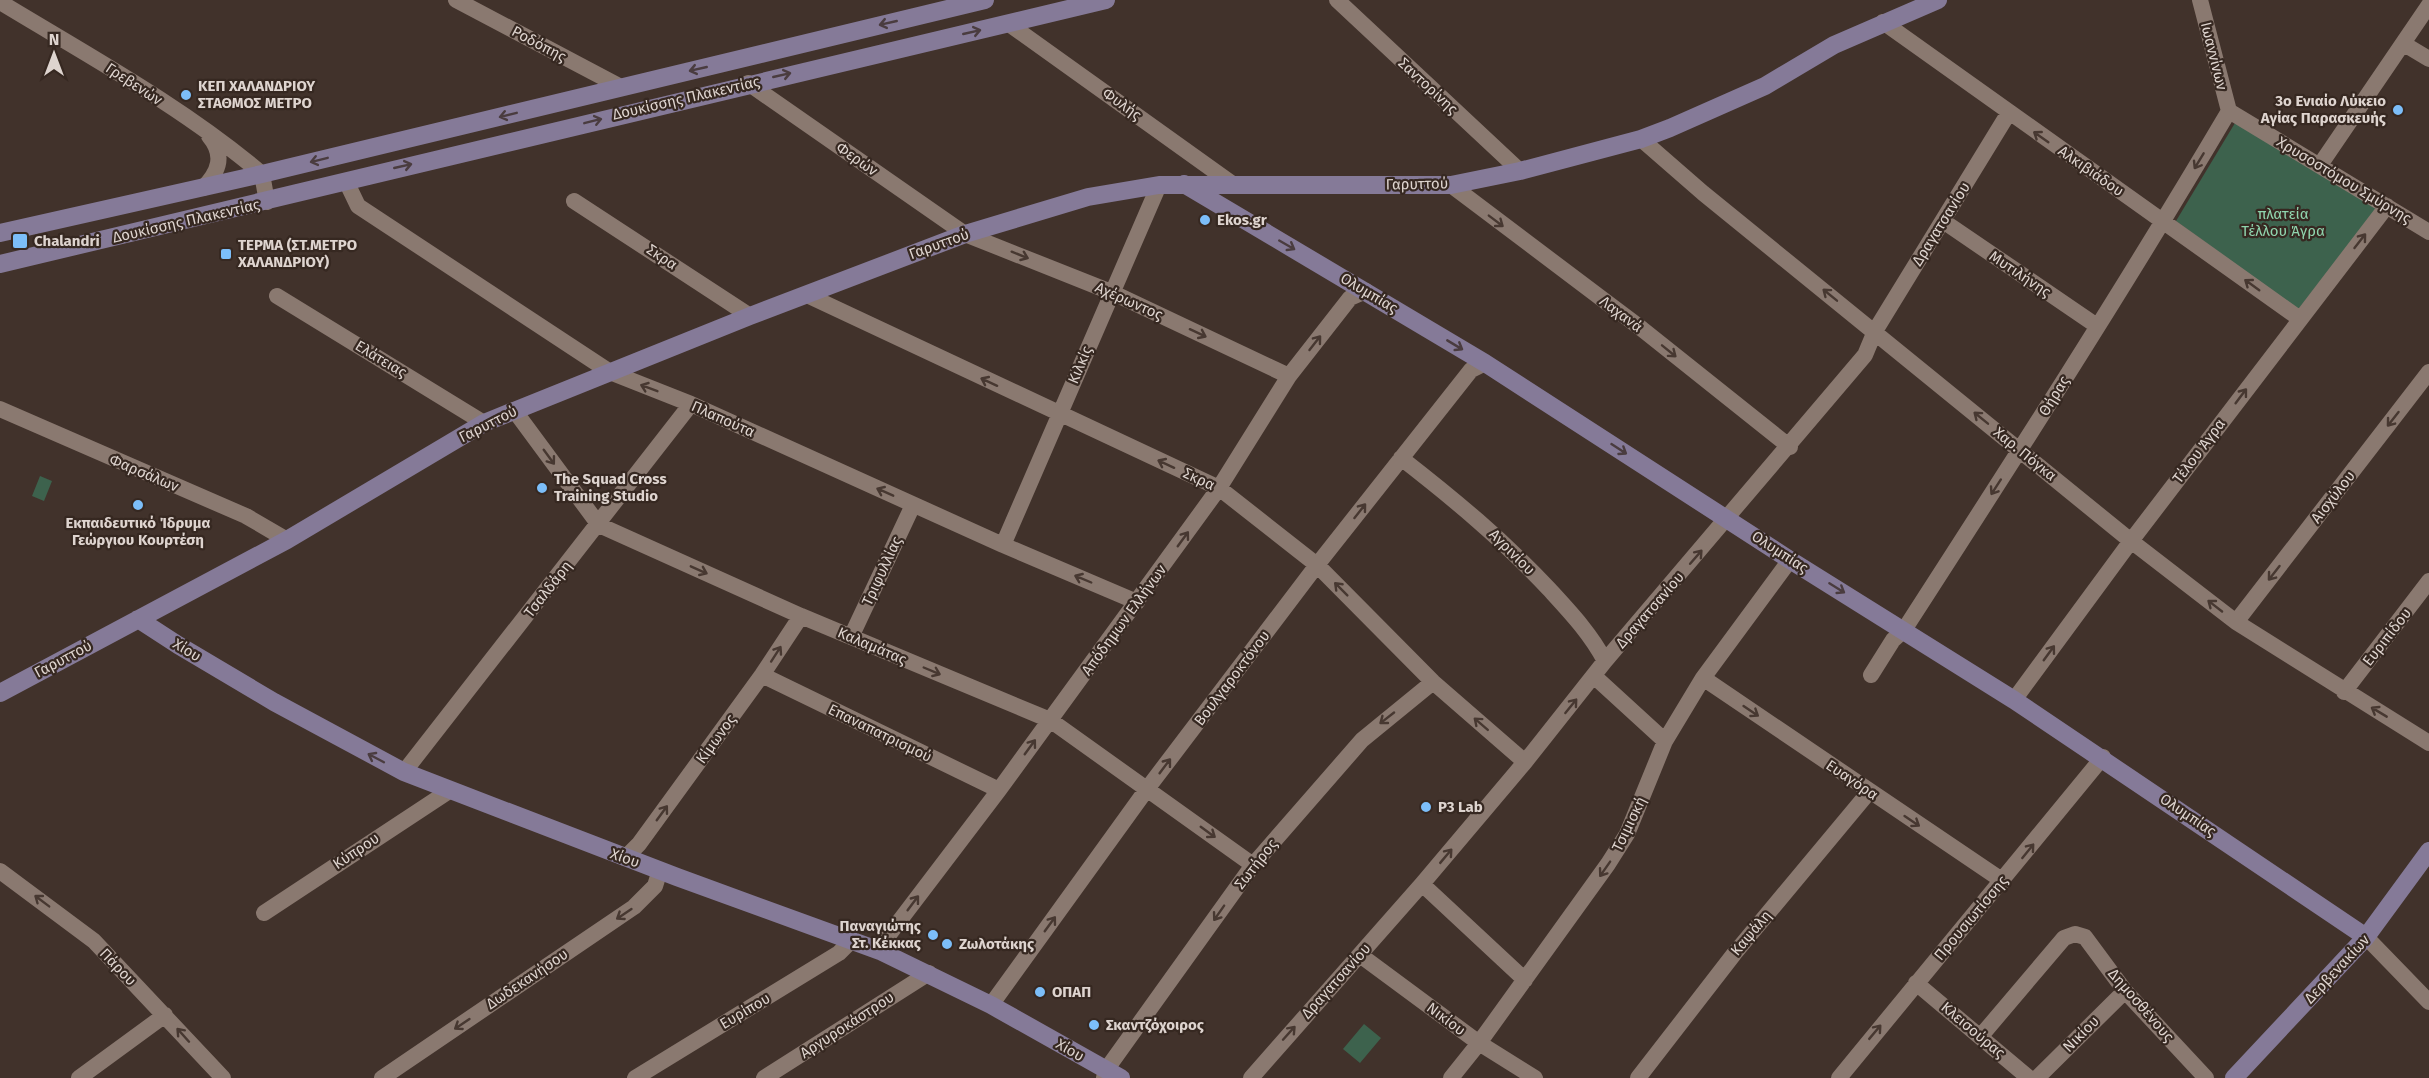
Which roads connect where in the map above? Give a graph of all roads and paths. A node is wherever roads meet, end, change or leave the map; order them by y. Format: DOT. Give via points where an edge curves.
graph roads {
  1 [pos="456,0"];
  2 [pos="985,0"];
  3 [pos="1106,0"];
  4 [pos="1337,0"];
  5 [pos="1938,0"];
  6 [pos="2200,0"];
  7 [pos="0,2"];
  8 [pos="2429,5"];
  9 [pos="1882,22"];
  10 [pos="1009,24"];
  11 [pos="2404,44"];
  12 [pos="2429,59"];
  13 [pos="748,83"];
  14 [pos="621,87"];
  15 [pos="2229,111"];
  16 [pos="2008,114"];
  17 [pos="202,129"];
  18 [pos="1641,139"];
  19 [pos="2320,165"];
  20 [pos="1520,171"];
  21 [pos="262,174"];
  22 [pos="346,181"];
  23 [pos="1182,184"];
  24 [pos="1234,184"];
  25 [pos="1450,184"];
  26 [pos="1159,185"];
  27 [pos="202,188"];
  28 [pos="573,201"];
  29 [pos="267,202"];
  30 [pos="2387,206"];
  31 [pos="1943,222"];
  32 [pos="2163,222"];
  33 [pos="2429,232"];
  34 [pos="0,233"];
  35 [pos="965,234"];
  36 [pos="0,264"];
  37 [pos="1366,291"];
  38 [pos="1111,292"];
  39 [pos="807,295"];
  40 [pos="277,296"];
  41 [pos="750,316"];
  42 [pos="2300,319"];
  43 [pos="2097,326"];
  44 [pos="1875,331"];
  45 [pos="1485,363"];
  46 [pos="610,372"];
  47 [pos="2429,372"];
  48 [pos="1289,376"];
  49 [pos="691,404"];
  50 [pos="0,410"];
  51 [pos="514,410"];
  52 [pos="1059,415"];
  53 [pos="484,423"];
  54 [pos="1790,447"];
  55 [pos="2020,450"];
  56 [pos="1401,458"];
  57 [pos="1219,488"];
  58 [pos="914,505"];
  59 [pos="1728,518"];
  60 [pos="598,525"];
  61 [pos="287,540"];
  62 [pos="2131,541"];
  63 [pos="1003,545"];
  64 [pos="1790,560"];
  65 [pos="1317,565"];
  66 [pos="2429,581"];
  67 [pos="1137,602"];
  68 [pos="801,616"];
  69 [pos="138,619"];
  70 [pos="2236,622"];
  71 [pos="1904,630"];
  72 [pos="851,637"];
  73 [pos="1605,662"];
  74 [pos="762,675"];
  75 [pos="1870,675"];
  76 [pos="1595,677"];
  77 [pos="1703,678"];
  78 [pos="1433,682"];
  79 [pos="4,688"];
  80 [pos="2344,692"];
  81 [pos="2014,700"];
  82 [pos="1050,720"];
  83 [pos="1665,741"];
  84 [pos="2429,742"];
  85 [pos="2103,757"];
  86 [pos="1525,762"];
  87 [pos="404,772"];
  88 [pos="1147,789"];
  89 [pos="999,790"];
  90 [pos="449,791"];
  91 [pos="1869,792"];
  92 [pos="2429,851"];
  93 [pos="625,858"];
  94 [pos="1253,865"];
  95 [pos="660,870"];
  96 [pos="0,871"];
  97 [pos="2004,881"];
  98 [pos="1422,884"];
  99 [pos="264,913"];
  100 [pos="2366,937"];
  101 [pos="852,940"];
  102 [pos="880,951"];
  103 [pos="1360,955"];
  104 [pos="929,973"];
  105 [pos="1525,980"];
  106 [pos="1916,983"];
  107 [pos="2125,991"];
  108 [pos="2429,1002"];
  109 [pos="991,1005"];
  110 [pos="165,1015"];
  111 [pos="1980,1037"];
  112 [pos="1479,1043"];
  113 [pos="1110,1075"];
  114 [pos="80,1078"];
  115 [pos="223,1078"];
  116 [pos="382,1078"];
  117 [pos="635,1078"];
  118 [pos="764,1078"];
  119 [pos="1251,1078"];
  120 [pos="1451,1078"];
  121 [pos="1536,1078"];
  122 [pos="1638,1078"];
  123 [pos="1839,1078"];
  124 [pos="2029,1078"];
  125 [pos="2037,1078"];
  126 [pos="2206,1078"];
  127 [pos="2234,1078"];
  1 -- 14 [label="street, Ροδόπης"];
  2 -- 14 [label="street, Δουκίσσης Πλακεντίας, one-way"];
  3 -- 10 [label="street, Δουκίσσης Πλακεντίας"];
  4 -- 20 [label="street, Σαντορίνης"];
  5 -- 9 [label="street, Γαρυττού"];
  6 -- 15 [label="street, Ιωαννίνων"];
  7 -- 17 [label="street, Γρεβενών"];
  8 -- 11 [label="street"];
  9 -- 16 [label="street, Αλκιβιάδου"];
  9 -- 18 [label="street, Γαρυττού" via="1765,86"];
  13 -- 10 [label="street, Δουκίσσης Πλακεντίας, one-way"];
  10 -- 24 [label="street, Φυλής"];
  11 -- 12 [label="street"];
  11 -- 19 [label="street"];
  22 -- 13 [label="street, Δουκίσσης Πλακεντίας, one-way"];
  13 -- 35 [label="street, Φερών"];
  14 -- 21 [label="street, Δουκίσσης Πλακεντίας, one-way"];
  15 -- 19 [label="street, Χρυσοστόμου Σμύρνης"];
  15 -- 32 [label="street, Θήρας, one-way"];
  16 -- 31 [label="street, Δραγατσανίου"];
  32 -- 16 [label="street, Αλκιβιάδου, one-way"];
  17 -- 21 [label="street, Γρεβενών"];
  17 -- 27 [label="street" via="212,140 219,158 216,172"];
  18 -- 20 [label="street, Γαρυττού"];
  44 -- 18 [label="street, Χαρ. Πόγκα, one-way" via="1703,194"];
  19 -- 30 [label="street, Χρυσοστόμου Σμύρνης"];
  20 -- 25 [label="street, Γαρυττού"];
  21 -- 27 [label="street, Δουκίσσης Πλακεντίας"];
  21 -- 29 [label="street, Δουκίσσης Πλακεντίας"];
  22 -- 29 [label="street, Δουκίσσης Πλακεντίας"];
  22 -- 46 [label="street, Πλαπούτα" via="358,206"];
  23 -- 24 [label="street, Γαρυττού"];
  23 -- 26 [label="street, Γαρυττού"];
  23 -- 37 [label="street, Ολυμπίας, one-way"];
  24 -- 25 [label="street, Γαρυττού"];
  25 -- 54 [label="street, Λαχανά, one-way"];
  26 -- 35 [label="street, Γαρυττού" via="1088,197"];
  26 -- 38 [label="street, Κιλκίς"];
  27 -- 34 [label="street, Δουκίσσης Πλακεντίας"];
  28 -- 41 [label="street, Σκρα"];
  29 -- 36 [label="street, Δουκίσσης Πλακεντίας"];
  30 -- 33 [label="street, Χρυσοστόμου Σμύρνης"];
  42 -- 30 [label="street, Τέλου Άγρα, one-way"];
  31 -- 43 [label="street, Μυτιλήνης"];
  31 -- 44 [label="street, Δραγατσανίου"];
  42 -- 32 [label="street, Αλκιβιάδου, one-way"];
  32 -- 43 [label="street, Θήρας"];
  35 -- 38 [label="street, Αχέρωντος, one-way"];
  35 -- 39 [label="street, Γαρυττού"];
  37 -- 45 [label="street, Ολυμπίας, one-way"];
  48 -- 37 [label="street, Απόδημων Ελλήνων, one-way" via="1350,298"];
  38 -- 48 [label="street, Αχέρωντος, one-way"];
  38 -- 52 [label="street, Κιλκίς"];
  39 -- 41 [label="street, Γαρυττού"];
  52 -- 39 [label="street, Σκρα, one-way"];
  40 -- 53 [label="street, Ελάτειας"];
  41 -- 46 [label="street, Γαρυττού"];
  62 -- 42 [label="street, Τέλου Άγρα, one-way"];
  43 -- 55 [label="street, Θήρας"];
  44 -- 54 [label="street, Δραγατσανίου" via="1865,355"];
  55 -- 44 [label="street, Χαρ. Πόγκα, one-way"];
  45 -- 56 [label="street, Βουλγαροκτόνου" via="1471,370"];
  45 -- 59 [label="street, Ολυμπίας, one-way"];
  49 -- 46 [label="street, Πλαπούτα, one-way"];
  46 -- 51 [label="street, Γαρυττού"];
  47 -- 70 [label="street, Αισχύλου, one-way"];
  48 -- 57 [label="street, Απόδημων Ελλήνων"];
  58 -- 49 [label="street, Πλαπούτα, one-way"];
  49 -- 60 [label="street, Τσαλδάρη"];
  50 -- 61 [label="street, Φαρσάλων" via="246,516"];
  51 -- 53 [label="street, Γαρυττού"];
  51 -- 60 [label="street, Καλαμάτας, one-way"];
  57 -- 52 [label="street, Σκρα, one-way"];
  52 -- 63 [label="street, Κιλκίς"];
  53 -- 61 [label="street, Γαρυττού"];
  54 -- 59 [label="street, Δραγατσανίου"];
  55 -- 62 [label="street, Χαρ. Πόγκα"];
  55 -- 71 [label="street, Θήρας, one-way"];
  65 -- 56 [label="street, Βουλγαροκτόνου, one-way"];
  56 -- 73 [label="street, Αγρινίου" via="1479,519 1516,554 1592,635"];
  57 -- 65 [label="street, Σκρα"];
  67 -- 57 [label="street, Απόδημων Ελλήνων, one-way"];
  58 -- 63 [label="street, Πλαπούτα"];
  58 -- 72 [label="street, Τριφυλλίας"];
  59 -- 64 [label="street, Ολυμπίας"];
  73 -- 59 [label="street, Δραγατσανίου, one-way"];
  60 -- 68 [label="street, Καλαμάτας, one-way"];
  60 -- 87 [label="street, Τσαλδάρη"];
  61 -- 69 [label="street, Γαρυττού"];
  70 -- 62 [label="street, Χαρ. Πόγκα, one-way"];
  81 -- 62 [label="street, Τέλου Άγρα, one-way"];
  67 -- 63 [label="street, Πλαπούτα, one-way"];
  64 -- 71 [label="street, Ολυμπίας, one-way"];
  64 -- 77 [label="street, Τσιμισκή"];
  78 -- 65 [label="street, Σκρα, one-way"];
  88 -- 65 [label="street, Βουλγαροκτόνου, one-way"];
  66 -- 80 [label="street, Ευριπίδου"];
  67 -- 82 [label="street, Απόδημων Ελλήνων"];
  68 -- 72 [label="street, Καλαμάτας"];
  74 -- 68 [label="street, Κίμωνος, one-way"];
  69 -- 79 [label="street, Γαρυττού"];
  87 -- 69 [label="street, Χίου, one-way" via="274,702"];
  70 -- 80 [label="street, Χαρ. Πόγκα"];
  71 -- 75 [label="street, Θήρας"];
  71 -- 81 [label="street, Ολυμπίας"];
  72 -- 82 [label="street, Καλαμάτας, one-way"];
  73 -- 76 [label="street, Δραγατσανίου"];
  74 -- 89 [label="street, Επαναπατρισμού"];
  93 -- 74 [label="street, Κίμωνος, one-way"];
  76 -- 83 [label="street"];
  86 -- 76 [label="street, Δραγατσανίου, one-way"];
  77 -- 83 [label="street, Τσιμισκή"];
  77 -- 91 [label="street, Ευαγόρα, one-way"];
  86 -- 78 [label="street, Σκρα, one-way"];
  78 -- 94 [label="street, Σωτήρος, one-way" via="1362,740"];
  84 -- 80 [label="street, Χαρ. Πόγκα, one-way"];
  81 -- 85 [label="street, Ολυμπίας"];
  82 -- 88 [label="street, Καλαμάτας"];
  89 -- 82 [label="street, Απόδημων Ελλήνων, one-way"];
  83 -- 105 [label="street, Τσιμισκή, one-way" via="1626,834"];
  97 -- 85 [label="street, Προυσιωτίσσης, one-way"];
  85 -- 100 [label="street, Ολυμπίας"];
  98 -- 86 [label="street, Δραγατσανίου, one-way"];
  87 -- 90 [label="street, Χίου"];
  88 -- 94 [label="street, Καλαμάτας, one-way"];
  109 -- 88 [label="street, Βουλγαροκτόνου, one-way"];
  102 -- 89 [label="street, Απόδημων Ελλήνων, one-way"];
  90 -- 93 [label="street, Χίου"];
  90 -- 99 [label="street, Κύπρου"];
  91 -- 97 [label="street, Ευαγόρα, one-way"];
  91 -- 122 [label="street, Καψάλη" via="1734,954"];
  92 -- 100 [label="street, Δερβενακίων"];
  93 -- 95 [label="street, Χίου"];
  94 -- 113 [label="street, Σωτήρος, one-way"];
  95 -- 101 [label="street, Χίου"];
  95 -- 116 [label="street, Δωδεκανήσου, one-way" via="655,886 634,907"];
  110 -- 96 [label="street, Πάρου, one-way" via="94,941"];
  97 -- 106 [label="street, Προυσιωτίσσης"];
  98 -- 103 [label="street, Δραγατσανίου"];
  98 -- 105 [label="street"];
  100 -- 108 [label="street"];
  100 -- 127 [label="street, Δερβενακίων"];
  101 -- 102 [label="street, Χίου"];
  101 -- 117 [label="street, Ευρίπου" via="839,953"];
  102 -- 104 [label="street, Χίου"];
  103 -- 112 [label="street, Νικίου"];
  119 -- 103 [label="street, Δραγατσανίου, one-way"];
  104 -- 109 [label="street, Χίου"];
  104 -- 118 [label="street, Αργυροκάστρου"];
  105 -- 112 [label="street, Τσιμισκή"];
  106 -- 111 [label="street, Κλεισούρας"];
  123 -- 106 [label="street, Προυσιωτίσσης, one-way"];
  107 -- 111 [label="street, Δημοσθένους" via="2085,937 2075,934 2064,938"];
  107 -- 125 [label="street, Νικίου"];
  107 -- 126 [label="street, Δημοσθένους"];
  109 -- 113 [label="street, Χίου"];
  110 -- 114 [label="street"];
  115 -- 110 [label="street, Πάρου, one-way"];
  111 -- 124 [label="street, Κλεισούρας"];
  112 -- 120 [label="street, Τσιμισκή"];
  112 -- 121 [label="street, Νικίου"];
}
